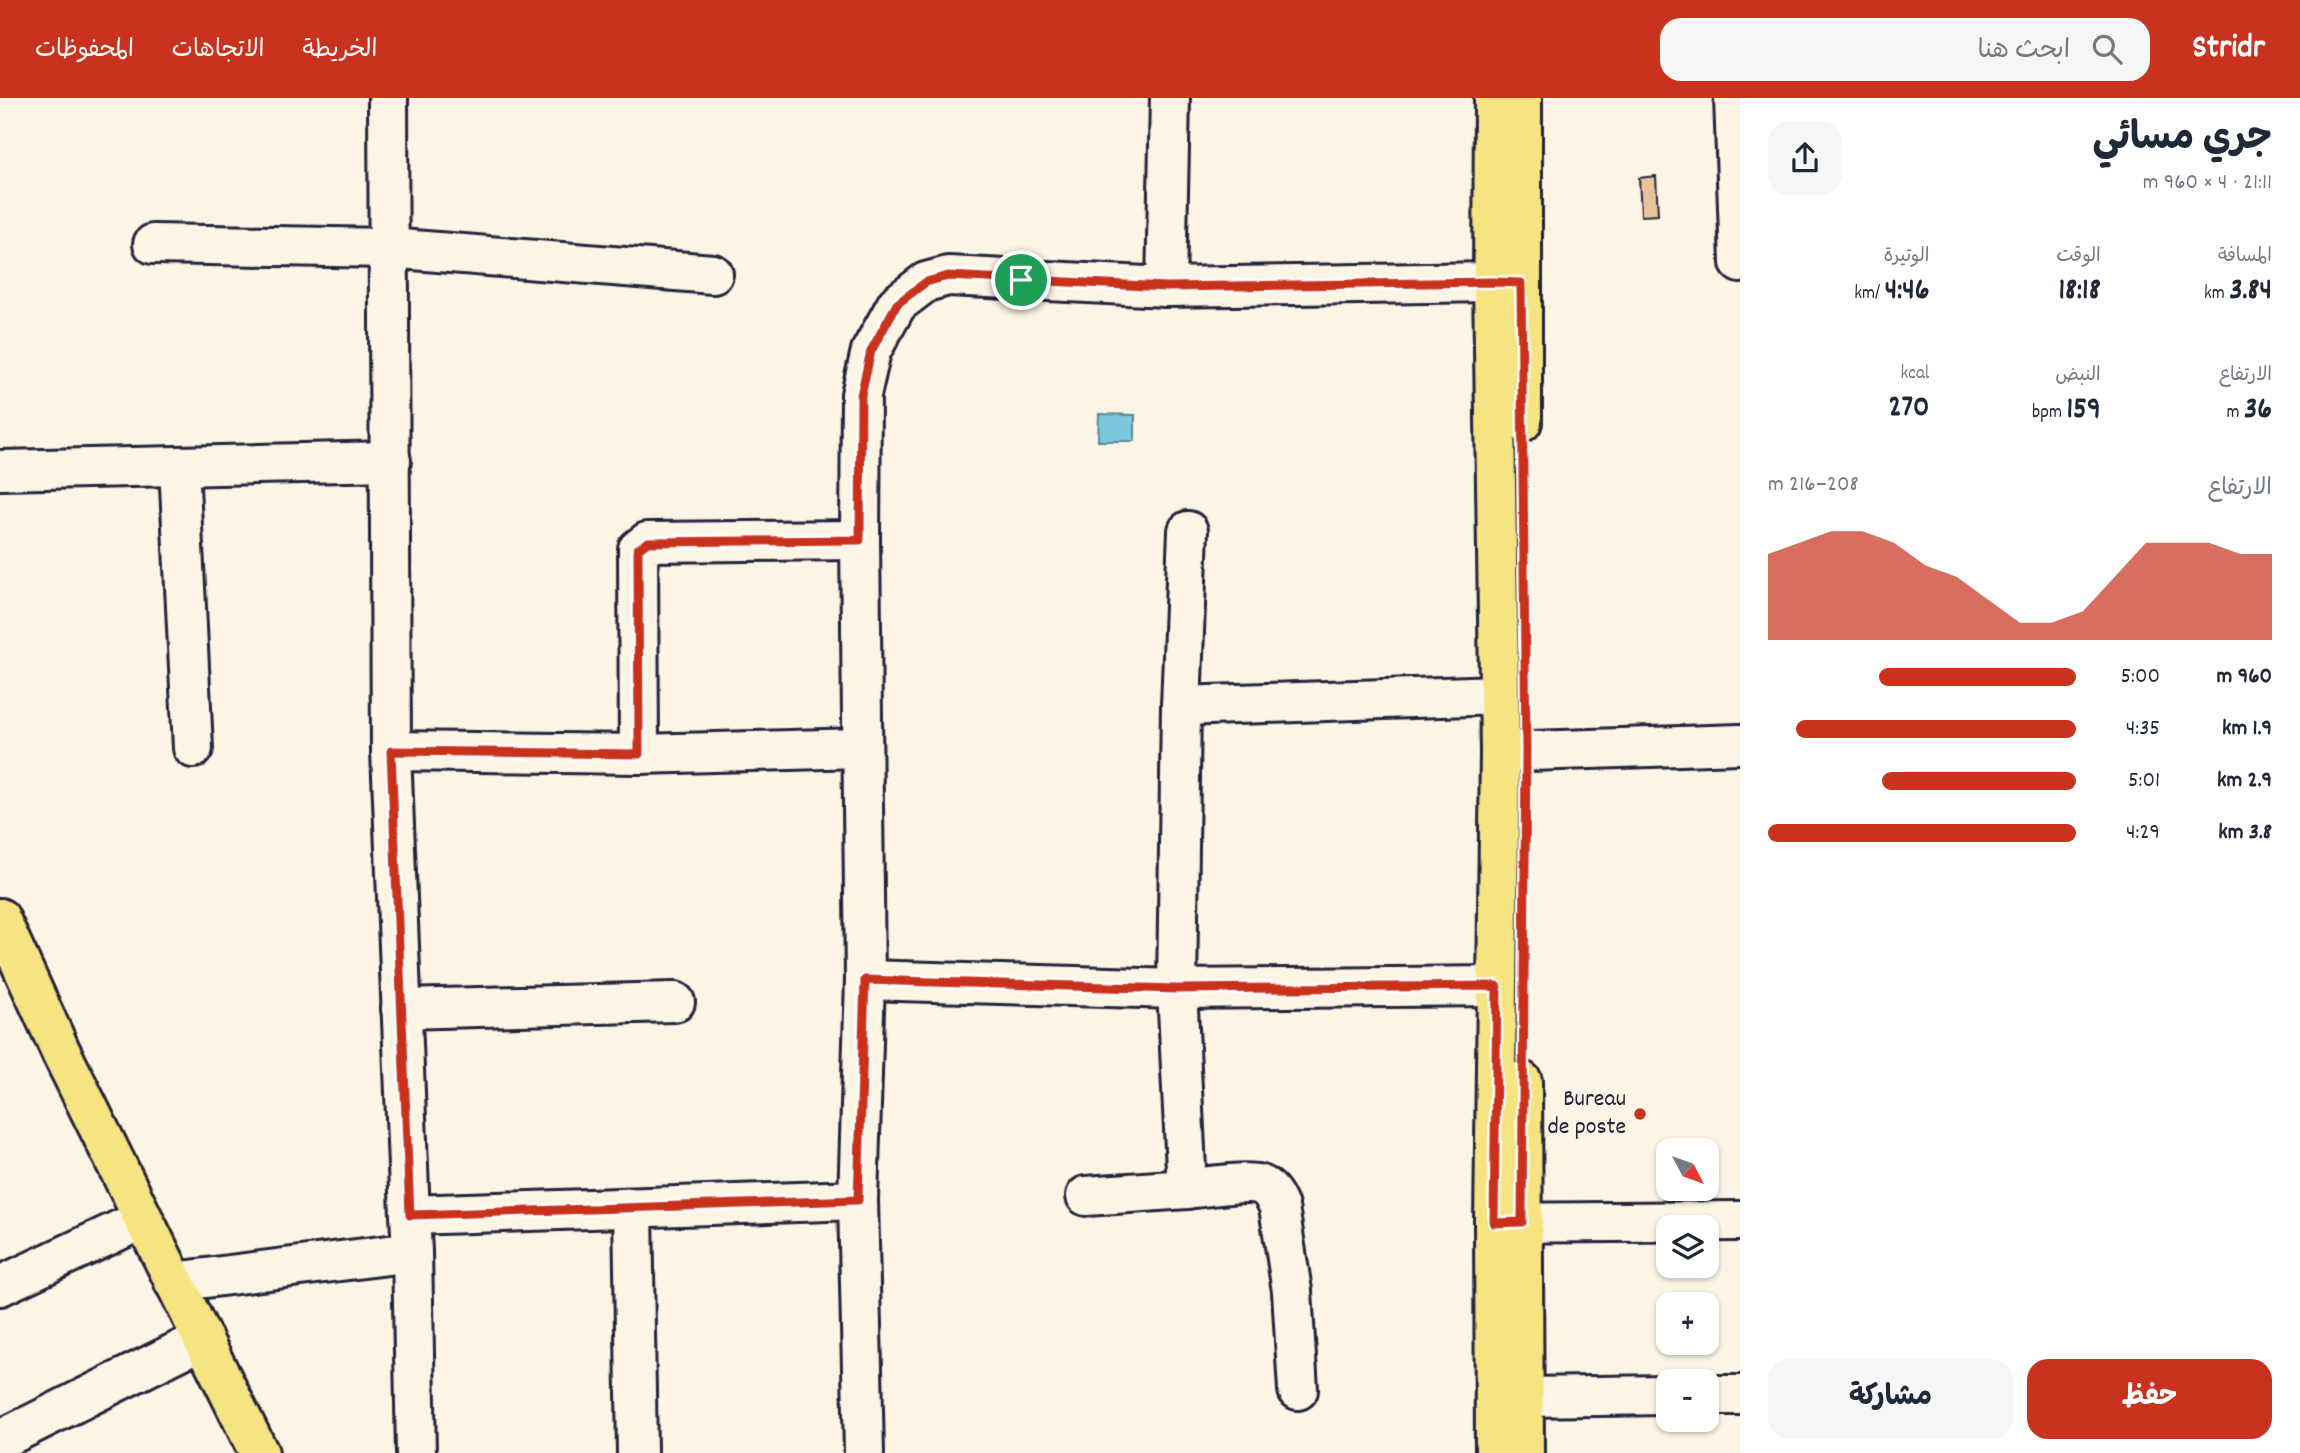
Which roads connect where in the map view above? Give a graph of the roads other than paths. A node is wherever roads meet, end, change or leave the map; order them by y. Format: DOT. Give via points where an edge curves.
graph roads {
  1 [pos="388,98"];
  2 [pos="1170,98"];
  3 [pos="1494,98"];
  4 [pos="1522,98"];
  5 [pos="1734,98"];
  6 [pos="153,244"];
  7 [pos="388,248"];
  8 [pos="1740,263"];
  9 [pos="713,274"];
  10 [pos="1507,282"];
  11 [pos="1166,287"];
  12 [pos="391,461"];
  13 [pos="179,466"];
  14 [pos="0,470"];
  15 [pos="1188,531"];
  16 [pos="860,540"];
  17 [pos="1499,695"];
  18 [pos="1181,706"];
  19 [pos="1740,744"];
  20 [pos="194,748"];
  21 [pos="861,748"];
  22 [pos="391,751"];
  23 [pos="1513,751"];
  24 [pos="639,754"];
  25 [pos="0,918"];
  26 [pos="865,980"];
  27 [pos="1497,986"];
  28 [pos="1177,989"];
  29 [pos="675,1002"];
  30 [pos="401,1009"];
  31 [pos="1187,1189"];
  32 [pos="1086,1196"];
  33 [pos="858,1200"];
  34 [pos="634,1208"];
  35 [pos="143,1219"];
  36 [pos="1740,1221"];
  37 [pos="1508,1222"];
  38 [pos="411,1233"];
  39 [pos="174,1282"];
  40 [pos="0,1286"];
  41 [pos="203,1339"];
  42 [pos="1298,1390"];
  43 [pos="1656,1395"];
  44 [pos="1719,1395"];
  45 [pos="1740,1395"];
  46 [pos="1524,1397"];
  47 [pos="0,1440"];
  48 [pos="259,1453"];
  49 [pos="416,1453"];
  50 [pos="637,1453"];
  51 [pos="864,1453"];
  52 [pos="1495,1453"];
  53 [pos="1524,1453"];
  1 -- 7 [label="street"];
  2 -- 11 [label="street"];
  3 -- 10 [label="main road"];
  4 -- 10 [label="main road"];
  5 -- 8 [label="street"];
  6 -- 7 [label="street"];
  7 -- 9 [label="street"];
  7 -- 12 [label="street"];
  10 -- 11 [label="street"];
  10 -- 17 [label="main road"];
  10 -- 23 [label="main road"];
  11 -- 16 [label="street" via="948,276 926,282 897,304 871,351 861,395"];
  12 -- 13 [label="street"];
  12 -- 22 [label="street"];
  13 -- 14 [label="street"];
  13 -- 20 [label="street"];
  15 -- 18 [label="street"];
  16 -- 21 [label="street"];
  16 -- 24 [label="street" via="642,545 638,549"];
  17 -- 18 [label="street"];
  17 -- 23 [label="main road"];
  18 -- 28 [label="street"];
  19 -- 23 [label="street"];
  21 -- 24 [label="street"];
  21 -- 26 [label="street"];
  22 -- 24 [label="street"];
  22 -- 30 [label="street"];
  23 -- 27 [label="main road"];
  23 -- 37 [label="main road"];
  25 -- 35 [label="main road"];
  26 -- 28 [label="street"];
  26 -- 33 [label="street"];
  27 -- 28 [label="street"];
  27 -- 37 [label="main road"];
  28 -- 31 [label="street"];
  29 -- 30 [label="street"];
  30 -- 38 [label="street"];
  31 -- 32 [label="street"];
  31 -- 42 [label="street" via="1253,1184 1275,1196 1292,1291"];
  33 -- 34 [label="street"];
  33 -- 51 [label="street"];
  34 -- 38 [label="street"];
  34 -- 50 [label="street"];
  35 -- 39 [label="main road"];
  35 -- 40 [label="street"];
  36 -- 37 [label="street"];
  37 -- 46 [label="main road"];
  37 -- 52 [label="main road"];
  38 -- 39 [label="street"];
  38 -- 49 [label="street"];
  39 -- 41 [label="main road"];
  41 -- 47 [label="street"];
  41 -- 48 [label="main road"];
  43 -- 46 [label="street"];
  44 -- 45 [label="street"];
  46 -- 53 [label="main road"];
}
